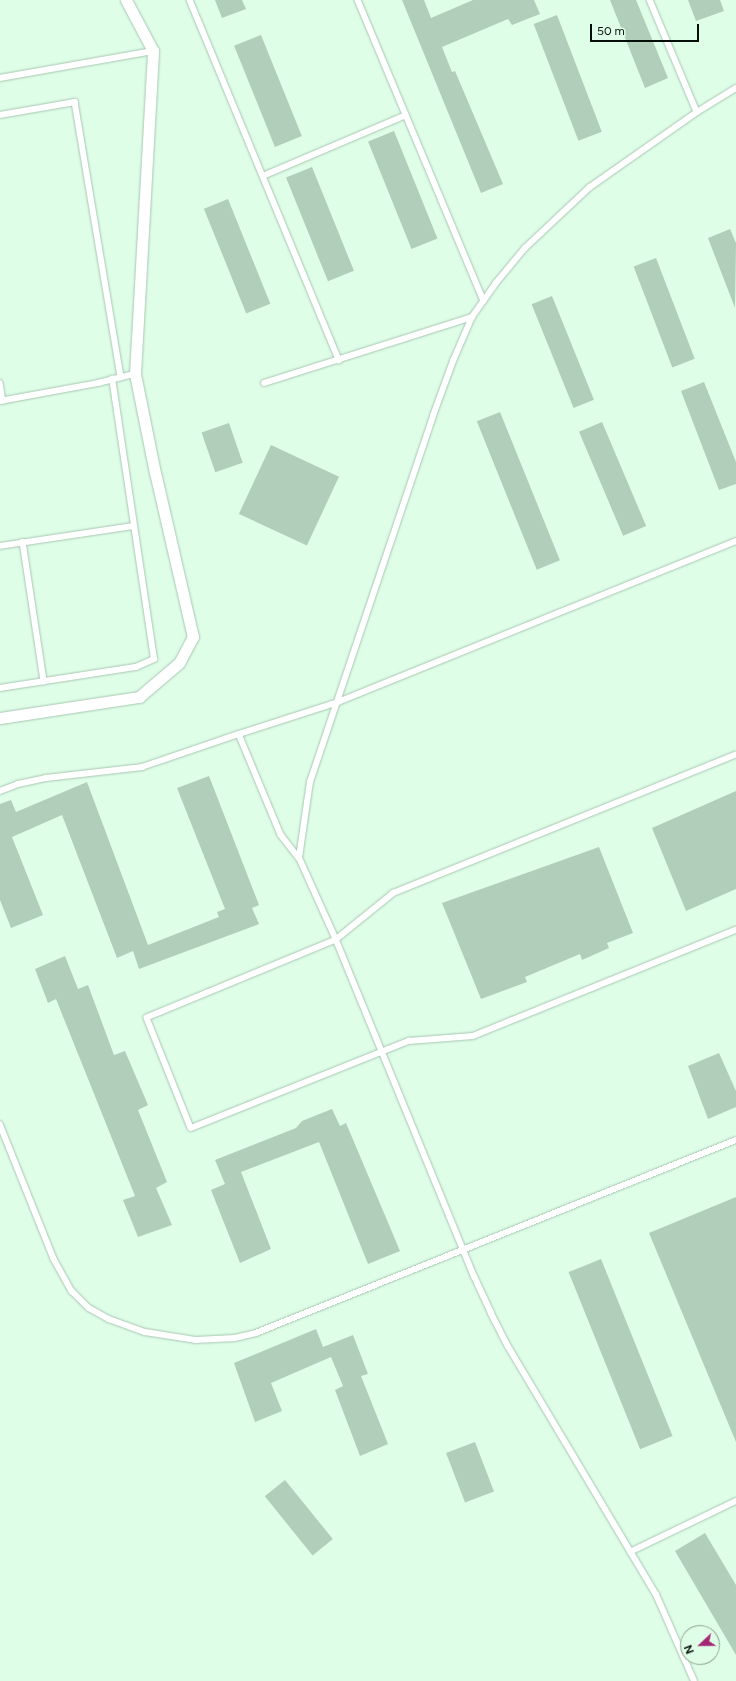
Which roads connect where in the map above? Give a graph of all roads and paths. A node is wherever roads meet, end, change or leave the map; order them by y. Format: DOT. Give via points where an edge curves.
graph roads {
  1 [pos="126,0"];
  2 [pos="190,0"];
  3 [pos="358,0"];
  4 [pos="650,0"];
  5 [pos="153,51"];
  6 [pos="0,78"];
  7 [pos="736,88"];
  8 [pos="696,112"];
  9 [pos="0,115"];
  10 [pos="406,115"];
  11 [pos="263,176"];
  12 [pos="484,301"];
  13 [pos="472,317"];
  14 [pos="339,360"];
  15 [pos="135,374"];
  16 [pos="121,377"];
  17 [pos="112,379"];
  18 [pos="0,383"];
  19 [pos="264,383"];
  20 [pos="1,401"];
  21 [pos="134,526"];
  22 [pos="736,541"];
  23 [pos="23,542"];
  24 [pos="0,546"];
  25 [pos="44,681"];
  26 [pos="0,688"];
  27 [pos="338,702"];
  28 [pos="0,718"];
  29 [pos="239,734"];
  30 [pos="736,755"];
  31 [pos="0,791"];
  32 [pos="299,858"];
  33 [pos="736,930"];
  34 [pos="336,940"];
  35 [pos="381,1053"];
  36 [pos="0,1124"];
  37 [pos="736,1140"];
  38 [pos="463,1251"];
  39 [pos="736,1501"];
  40 [pos="630,1552"];
  41 [pos="694,1681"];
  1 -- 5 [label="street"];
  2 -- 11 [label="lane"];
  3 -- 10 [label="lane"];
  4 -- 8 [label="lane"];
  5 -- 6 [label="lane"];
  5 -- 15 [label="street"];
  7 -- 8 [label="lane"];
  8 -- 12 [label="lane" via="590,187 525,248"];
  9 -- 16 [label="lane" via="74,102"];
  10 -- 11 [label="lane"];
  10 -- 12 [label="lane"];
  11 -- 14 [label="lane"];
  12 -- 13 [label="lane"];
  13 -- 14 [label="lane"];
  13 -- 27 [label="lane" via="433,416"];
  14 -- 19 [label="lane"];
  15 -- 16 [label="lane"];
  15 -- 28 [label="street" via="193,637 179,663 139,697"];
  16 -- 17 [label="lane"];
  17 -- 20 [label="lane"];
  17 -- 21 [label="lane"];
  18 -- 20 [label="lane"];
  21 -- 23 [label="lane"];
  21 -- 25 [label="lane" via="154,660 136,667"];
  22 -- 27 [label="lane"];
  23 -- 24 [label="lane"];
  23 -- 25 [label="lane"];
  25 -- 26 [label="lane"];
  27 -- 29 [label="lane"];
  27 -- 32 [label="lane" via="310,782"];
  29 -- 31 [label="lane" via="142,766 46,778"];
  29 -- 32 [label="lane" via="281,835"];
  30 -- 34 [label="lane" via="394,893"];
  32 -- 34 [label="lane"];
  33 -- 35 [label="lane" via="473,1036 409,1041"];
  34 -- 35 [label="lane"];
  34 -- 35 [label="lane" via="147,1018 191,1128"];
  35 -- 38 [label="lane"];
  36 -- 38 [label="lane" via="54,1259 72,1290 89,1308 109,1319 145,1332 196,1340 256,1333"];
  37 -- 38 [label="lane"];
  38 -- 40 [label="lane" via="508,1347"];
  39 -- 40 [label="lane"];
  40 -- 41 [label="lane" via="656,1595"];
}
